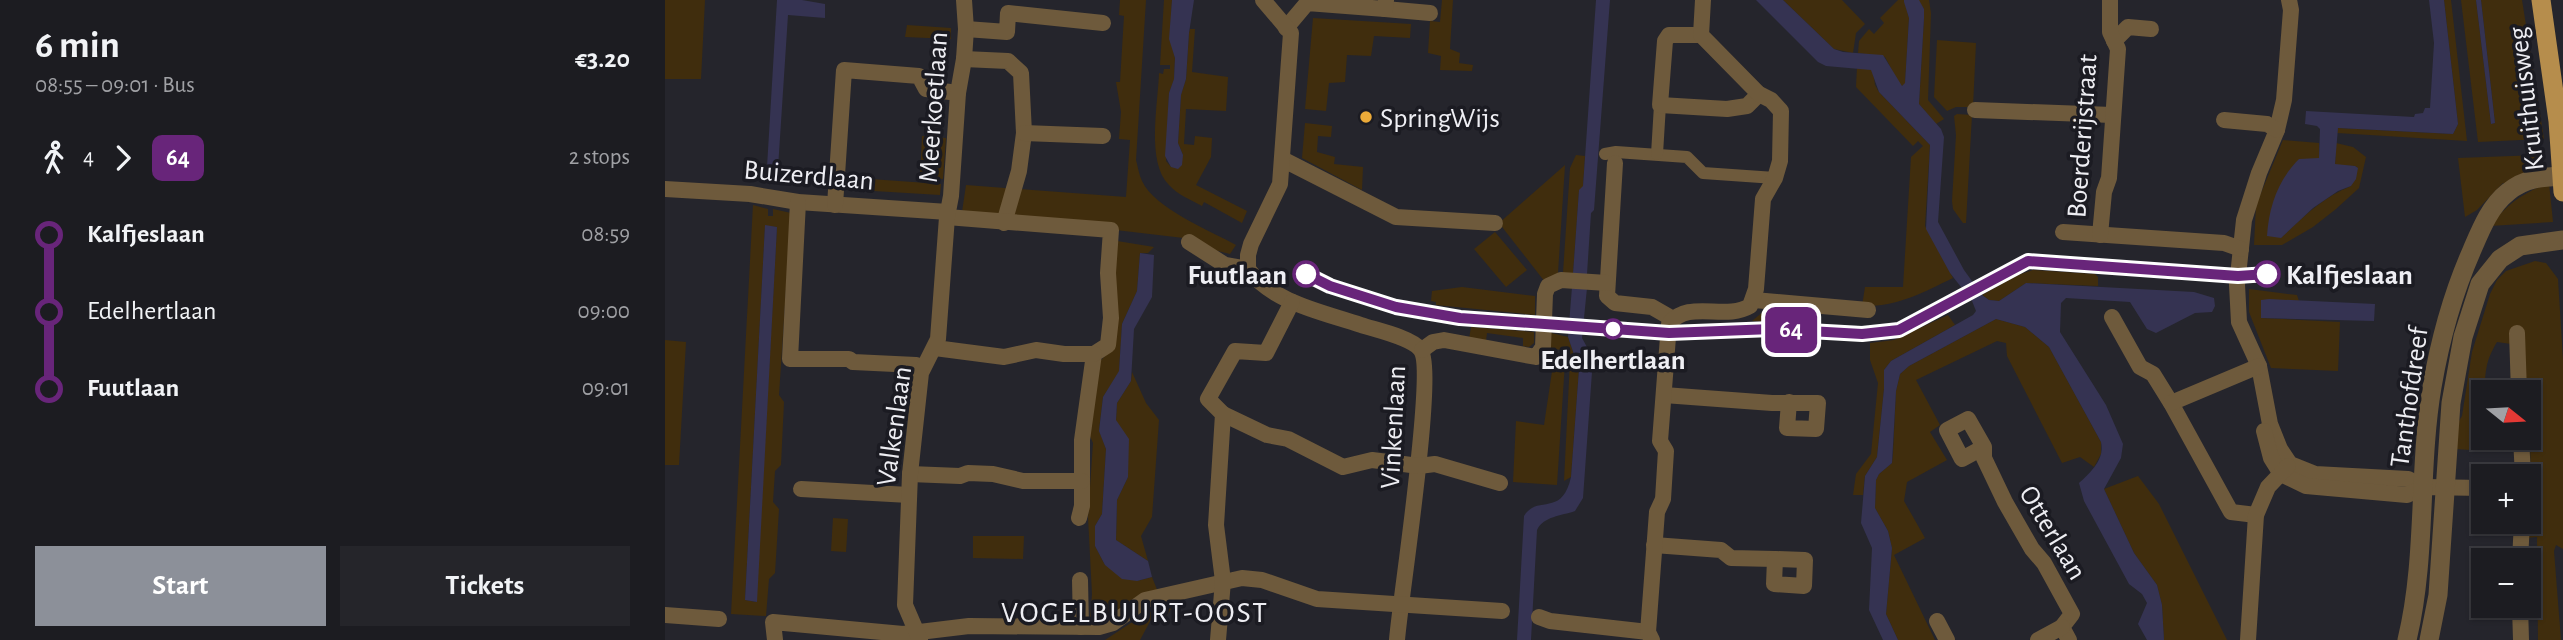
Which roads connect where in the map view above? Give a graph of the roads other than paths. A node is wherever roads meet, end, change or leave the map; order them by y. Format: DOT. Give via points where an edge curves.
graph roads {
  1 [pos="964,0"];
  2 [pos="1263,0"];
  3 [pos="1703,0"];
  4 [pos="2110,0"];
  5 [pos="2289,0"];
  6 [pos="2541,0"];
  7 [pos="1385,5"];
  8 [pos="1430,13"];
  9 [pos="1103,23"];
  10 [pos="1286,28"];
  11 [pos="966,29"];
  12 [pos="2151,29"];
  13 [pos="1701,35"];
  14 [pos="2114,41"];
  15 [pos="964,59"];
  16 [pos="958,93"];
  17 [pos="1759,94"];
  18 [pos="1660,109"];
  19 [pos="1975,110"];
  20 [pos="2112,115"];
  21 [pos="2224,120"];
  22 [pos="2277,130"];
  23 [pos="1024,133"];
  24 [pos="1103,136"];
  25 [pos="1657,154"];
  26 [pos="1612,156"];
  27 [pos="1282,159"];
  28 [pos="2563,176"];
  29 [pos="1775,177"];
  30 [pos="665,189"];
  31 [pos="2563,192"];
  32 [pos="798,202"];
  33 [pos="835,205"];
  34 [pos="947,215"];
  35 [pos="1004,223"];
  36 [pos="1495,223"];
  37 [pos="2063,232"];
  38 [pos="2100,235"];
  39 [pos="2563,240"];
  40 [pos="1189,242"];
  41 [pos="2241,249"];
  42 [pos="1248,269"];
  43 [pos="1602,283"];
  44 [pos="1754,300"];
  45 [pos="1291,302"];
  46 [pos="1868,310"];
  47 [pos="2112,317"];
  48 [pos="1671,326"];
  49 [pos="2517,333"];
  50 [pos="935,348"];
  51 [pos="1422,350"];
  52 [pos="1094,354"];
  53 [pos="2259,366"];
  54 [pos="922,368"];
  55 [pos="2519,380"];
  56 [pos="1664,395"];
  57 [pos="1789,402"];
  58 [pos="2171,403"];
  59 [pos="1223,414"];
  60 [pos="1983,447"];
  61 [pos="1419,466"];
  62 [pos="2286,469"];
  63 [pos="910,474"];
  64 [pos="1083,481"];
  65 [pos="1500,482"];
  66 [pos="2445,486"];
  67 [pos="2424,487"];
  68 [pos="2471,487"];
  69 [pos="801,489"];
  70 [pos="909,495"];
  71 [pos="2256,515"];
  72 [pos="1079,518"];
  73 [pos="1654,545"];
  74 [pos="1775,559"];
  75 [pos="1080,580"];
  76 [pos="1223,581"];
  77 [pos="1400,605"];
  78 [pos="1502,611"];
  79 [pos="665,615"];
  80 [pos="1539,617"];
  81 [pos="2520,618"];
  82 [pos="719,619"];
  83 [pos="1937,621"];
  84 [pos="1081,627"];
  85 [pos="1099,633"];
  86 [pos="2065,634"];
  87 [pos="919,636"];
  88 [pos="1650,636"];
  89 [pos="775,640"];
  90 [pos="1218,640"];
  91 [pos="1397,640"];
  92 [pos="1947,640"];
  93 [pos="2038,640"];
  94 [pos="2250,640"];
  95 [pos="2407,640"];
  96 [pos="2429,640"];
  97 [pos="2521,640"];
  1 -- 11 [label="street, Meerkoetlaan"];
  2 -- 10 [label="street"];
  3 -- 13 [label="street"];
  4 -- 14 [label="street, Boerderijstraat"];
  5 -- 22 [label="street" via="2284,100"];
  6 -- 28 [label="main road, Kruithuisweg"];
  7 -- 8 [label="street"];
  7 -- 10 [label="street" via="1307,3"];
  9 -- 11 [label="street" via="1008,13 1007,32"];
  10 -- 27 [label="street" via="1291,33"];
  11 -- 15 [label="street, Meerkoetlaan"];
  12 -- 14 [label="street" via="2128,27"];
  13 -- 17 [label="street"];
  13 -- 18 [label="street" via="1669,34 1664,41"];
  14 -- 20 [label="street, Boerderijstraat" via="2118,49"];
  15 -- 16 [label="street, Meerkoetlaan"];
  15 -- 23 [label="street" via="1008,61 1021,73"];
  16 -- 33 [label="street" via="926,89 919,76 844,70"];
  16 -- 34 [label="street, Meerkoetlaan"];
  17 -- 18 [label="street" via="1747,106"];
  17 -- 29 [label="street" via="1781,111 1780,161"];
  18 -- 25 [label="street"];
  19 -- 20 [label="street"];
  20 -- 38 [label="street, Boerderijstraat"];
  21 -- 22 [label="street" via="2267,124"];
  22 -- 41 [label="street" via="2244,220"];
  23 -- 24 [label="street"];
  23 -- 35 [label="street"];
  25 -- 26 [label="street"];
  25 -- 29 [label="street" via="1687,157 1703,173"];
  26 -- 43 [label="street"];
  27 -- 36 [label="street" via="1396,217"];
  27 -- 42 [label="street" via="1280,184 1251,244"];
  28 -- 31 [label="main road, Kruithuisweg"];
  28 -- 67 [label="street, Tanthofdreef" via="2532,179 2508,192 2491,211 2469,256 2447,317 2431,389"];
  29 -- 44 [label="street" via="1763,199"];
  30 -- 32 [label="street, Buizerdlaan"];
  32 -- 33 [label="street, Buizerdlaan"];
  32 -- 54 [label="street" via="790,359 828,357"];
  33 -- 34 [label="street, Buizerdlaan"];
  34 -- 35 [label="street, Buizerdlaan"];
  34 -- 50 [label="street, Valkenlaan"];
  35 -- 52 [label="street, Buizerdlaan" via="1111,230 1108,345"];
  37 -- 38 [label="street"];
  38 -- 41 [label="street" via="2224,243"];
  39 -- 66 [label="street, Tanthofdreef" via="2520,246 2500,259 2480,285 2463,337 2451,403"];
  40 -- 42 [label="street, Vinkenlaan" via="1225,265"];
  41 -- 53 [label="street" via="2239,322"];
  42 -- 45 [label="street, Vinkenlaan" via="1255,279"];
  43 -- 48 [label="street" via="1615,303 1652,307"];
  43 -- 51 [label="street" via="1566,281 1548,286 1542,347 1536,357 1444,340"];
  44 -- 46 [label="street"];
  44 -- 48 [label="street" via="1736,312 1688,312"];
  45 -- 51 [label="street, Vinkenlaan" via="1387,333"];
  45 -- 59 [label="street" via="1266,353 1235,351 1208,398"];
  47 -- 58 [label="street" via="2140,367 2153,374"];
  48 -- 56 [label="street"];
  49 -- 55 [label="street"];
  50 -- 52 [label="street" via="1004,357 1036,350"];
  50 -- 54 [label="street, Valkenlaan"];
  51 -- 61 [label="street, Vinkenlaan" via="1425,385"];
  52 -- 64 [label="street" via="1082,440"];
  53 -- 58 [label="street"];
  53 -- 62 [label="street" via="2264,405"];
  54 -- 63 [label="street, Valkenlaan"];
  56 -- 57 [label="street"];
  56 -- 73 [label="street" via="1660,441 1666,451 1663,499"];
  58 -- 71 [label="street" via="2231,512"];
  59 -- 61 [label="street" via="1343,467 1372,460"];
  59 -- 76 [label="street" via="1216,525"];
  60 -- 86 [label="street, Otterlaan" via="2005,502 2072,614"];
  61 -- 65 [label="street" via="1435,464"];
  61 -- 77 [label="street, Vinkenlaan"];
  62 -- 67 [label="street" via="2408,480"];
  62 -- 71 [label="street" via="2268,487"];
  63 -- 64 [label="street"];
  63 -- 70 [label="street, Valkenlaan"];
  64 -- 72 [label="street"];
  66 -- 67 [label="street"];
  66 -- 68 [label="street"];
  66 -- 96 [label="street, Tanthofdreef" via="2438,595"];
  67 -- 95 [label="street, Tanthofdreef" via="2416,595"];
  69 -- 70 [label="street"];
  70 -- 87 [label="street, Valkenlaan" via="905,605"];
  71 -- 94 [label="street"];
  73 -- 74 [label="street" via="1721,550 1731,558"];
  73 -- 88 [label="street"];
  75 -- 84 [label="street"];
  76 -- 77 [label="street" via="1262,580 1317,599"];
  76 -- 85 [label="street" via="1145,600"];
  76 -- 90 [label="street"];
  77 -- 78 [label="street"];
  77 -- 91 [label="street, Vinkenlaan"];
  79 -- 82 [label="street"];
  80 -- 88 [label="street"];
  81 -- 97 [label="street"];
  83 -- 92 [label="street"];
  84 -- 85 [label="street"];
  84 -- 87 [label="street" via="969,626"];
  86 -- 93 [label="street"];
  87 -- 89 [label="street" via="773,622"];
}
